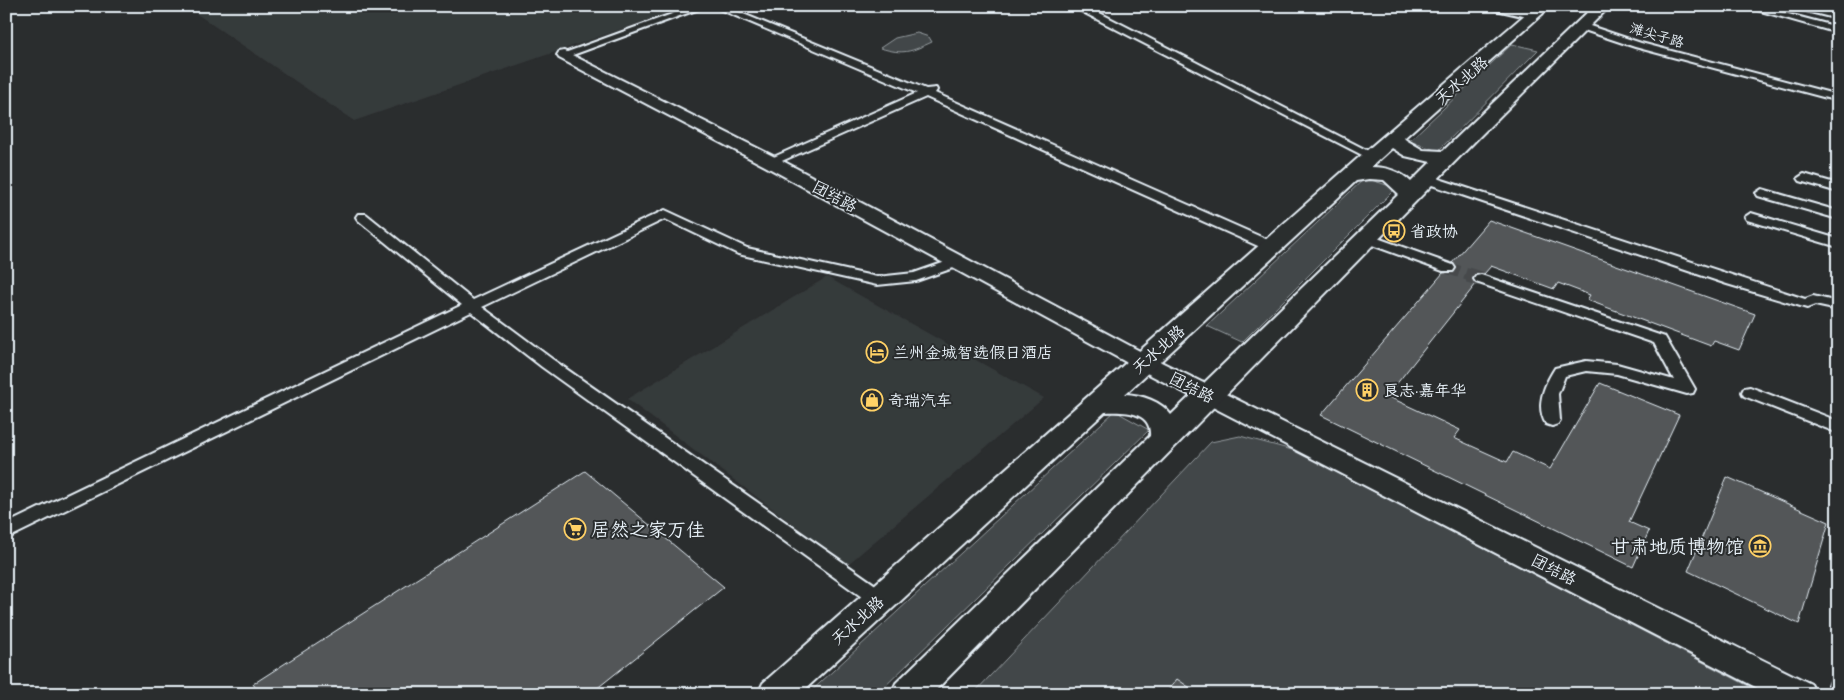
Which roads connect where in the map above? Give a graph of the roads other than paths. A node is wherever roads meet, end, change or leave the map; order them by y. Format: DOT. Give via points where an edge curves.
graph roads {
  1 [pos="703,6"];
  2 [pos="716,6"];
  3 [pos="1483,6"];
  4 [pos="1504,6"];
  5 [pos="1603,6"];
  6 [pos="1747,6"];
  7 [pos="1790,6"];
  8 [pos="1540,10"];
  9 [pos="1077,11"];
  10 [pos="1838,16"];
  11 [pos="1581,26"];
  12 [pos="1838,30"];
  13 [pos="564,55"];
  14 [pos="938,88"];
  15 [pos="1838,91"];
  16 [pos="926,93"];
  17 [pos="1838,98"];
  18 [pos="1393,138"];
  19 [pos="1372,156"];
  20 [pos="1448,157"];
  21 [pos="771,162"];
  22 [pos="1351,176"];
  23 [pos="1804,178"];
  24 [pos="1427,179"];
  25 [pos="1838,188"];
  26 [pos="1762,193"];
  27 [pos="1410,195"];
  28 [pos="1838,215"];
  29 [pos="362,217"];
  30 [pos="1751,217"];
  31 [pos="1366,238"];
  32 [pos="1838,243"];
  33 [pos="1272,247"];
  34 [pos="957,262"];
  35 [pos="1448,268"];
  36 [pos="1481,279"];
  37 [pos="1838,306"];
  38 [pos="473,307"];
  39 [pos="1143,362"];
  40 [pos="1750,392"];
  41 [pos="1209,396"];
  42 [pos="1095,406"];
  43 [pos="1552,420"];
  44 [pos="1838,427"];
  45 [pos="1163,442"];
  46 [pos="6,532"];
  47 [pos="880,599"];
  48 [pos="1838,688"];
  49 [pos="775,694"];
  50 [pos="908,694"];
  51 [pos="1800,694"];
  52 [pos="1836,694"];
  1 -- 13 [label="street"];
  2 -- 16 [label="street"];
  3 -- 8 [label="street"];
  4 -- 8 [label="street"];
  5 -- 11 [label="main road"];
  6 -- 12 [label="street"];
  7 -- 10 [label="street"];
  8 -- 11 [label="main road" via="1558,20"];
  8 -- 18 [label="main road, 天水北路"];
  9 -- 19 [label="street" via="1101,18"];
  11 -- 15 [label="street, 滩尖子路" via="1639,38"];
  11 -- 17 [label="street, 滩尖子路" via="1638,45"];
  11 -- 20 [label="main road"];
  13 -- 21 [label="street, 团结路"];
  14 -- 16 [label="street"];
  16 -- 21 [label="street"];
  16 -- 33 [label="street"];
  18 -- 19 [label="main road, 天水北路"];
  18 -- 20 [label="main road" via="1413,154"];
  19 -- 22 [label="main road, 天水北路"];
  19 -- 24 [label="main road"];
  20 -- 24 [label="main road"];
  21 -- 34 [label="street, 团结路"];
  22 -- 27 [label="main road" via="1375,173 1392,176 1403,183"];
  22 -- 33 [label="main road, 天水北路"];
  23 -- 25 [label="street"];
  24 -- 27 [label="main road"];
  24 -- 37 [label="street" via="1732,282 1807,304 1813,300"];
  26 -- 28 [label="street"];
  27 -- 31 [label="main road"];
  29 -- 38 [label="street"];
  30 -- 32 [label="street"];
  31 -- 35 [label="street"];
  31 -- 41 [label="main road"];
  33 -- 39 [label="main road, 天水北路"];
  34 -- 38 [label="street" via="916,277 878,281 743,251 665,214"];
  34 -- 39 [label="street, 团结路"];
  36 -- 43 [label="street" via="1660,340 1687,389 1616,369 1586,366 1560,372 1550,387"];
  38 -- 46 [label="street"];
  38 -- 47 [label="street"];
  39 -- 41 [label="street, 团结路"];
  39 -- 42 [label="main road, 天水北路"];
  40 -- 44 [label="street"];
  41 -- 45 [label="main road"];
  41 -- 51 [label="street, 团结路"];
  42 -- 45 [label="main road" via="1121,401 1148,409 1164,428"];
  42 -- 47 [label="main road, 天水北路"];
  45 -- 50 [label="main road"];
  47 -- 49 [label="main road, 天水北路"];
  48 -- 52 [label="street"];
}
